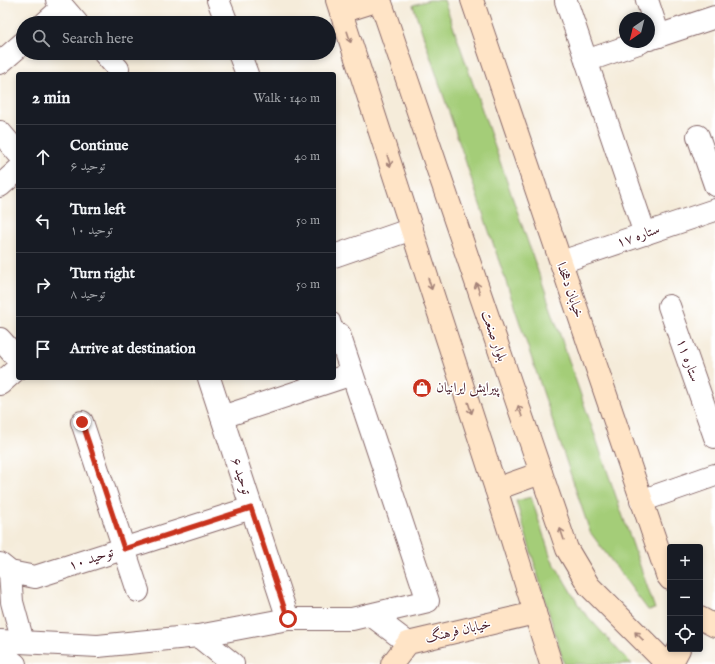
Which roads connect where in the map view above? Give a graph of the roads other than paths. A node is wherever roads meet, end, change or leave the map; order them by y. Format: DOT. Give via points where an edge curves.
graph roads {
  1 [pos="218,0"];
  2 [pos="380,0"];
  3 [pos="472,0"];
  4 [pos="647,0"];
  5 [pos="566,1"];
  6 [pos="339,6"];
  7 [pos="66,10"];
  8 [pos="648,12"];
  9 [pos="56,16"];
  10 [pos="224,16"];
  11 [pos="715,17"];
  12 [pos="655,37"];
  13 [pos="624,48"];
  14 [pos="16,49"];
  15 [pos="242,60"];
  16 [pos="586,61"];
  17 [pos="0,63"];
  18 [pos="246,72"];
  19 [pos="0,132"];
  20 [pos="698,136"];
  21 [pos="16,151"];
  22 [pos="16,172"];
  23 [pos="715,185"];
  24 [pos="0,186"];
  25 [pos="715,210"];
  26 [pos="412,229"];
  27 [pos="645,234"];
  28 [pos="336,255"];
  29 [pos="561,262"];
  30 [pos="669,306"];
  31 [pos="336,326"];
  32 [pos="0,339"];
  33 [pos="16,357"];
  34 [pos="16,370"];
  35 [pos="352,374"];
  36 [pos="336,379"];
  37 [pos="210,380"];
  38 [pos="334,380"];
  39 [pos="0,384"];
  40 [pos="707,390"];
  41 [pos="222,417"];
  42 [pos="82,422"];
  43 [pos="715,437"];
  44 [pos="541,473"];
  45 [pos="715,475"];
  46 [pos="496,489"];
  47 [pos="642,501"];
  48 [pos="251,508"];
  49 [pos="124,549"];
  50 [pos="5,568"];
  51 [pos="667,575"];
  52 [pos="138,591"];
  53 [pos="535,613"];
  54 [pos="371,615"];
  55 [pos="288,619"];
  56 [pos="703,620"];
  57 [pos="715,626"];
  58 [pos="198,636"];
  59 [pos="0,641"];
  60 [pos="23,642"];
  61 [pos="408,643"];
  62 [pos="0,652"];
  63 [pos="677,652"];
  64 [pos="15,664"];
  65 [pos="233,664"];
  66 [pos="392,664"];
  67 [pos="551,664"];
  68 [pos="667,664"];
  69 [pos="671,664"];
  1 -- 10 [label="street"];
  2 -- 6 [label="main road"];
  44 -- 2 [label="main road, بلوار صنعت, one-way"];
  3 -- 29 [label="main road, خیابان دهخدا"];
  4 -- 8 [label="street"];
  5 -- 16 [label="street"];
  6 -- 26 [label="main road, one-way"];
  7 -- 9 [label="street"];
  11 -- 12 [label="street"];
  13 -- 16 [label="street"];
  14 -- 17 [label="street"];
  15 -- 18 [label="street"];
  16 -- 27 [label="street"];
  19 -- 21 [label="street"];
  20 -- 23 [label="street"];
  22 -- 24 [label="street"];
  25 -- 27 [label="street, ستاره ۱۷"];
  26 -- 28 [label="street"];
  26 -- 46 [label="main road, one-way"];
  27 -- 29 [label="street, ستاره ۱۷"];
  29 -- 47 [label="main road, خیابان دهخدا"];
  30 -- 40 [label="street, ستاره ۱۱"];
  31 -- 35 [label="street"];
  32 -- 33 [label="street"];
  34 -- 39 [label="street"];
  35 -- 36 [label="street"];
  35 -- 54 [label="street" via="428,601"];
  37 -- 41 [label="street, توحید ۶"];
  38 -- 41 [label="street"];
  40 -- 43 [label="street, ستاره ۱۱"];
  41 -- 48 [label="street, توحید ۶"];
  42 -- 49 [label="street"];
  44 -- 46 [label="main road"];
  68 -- 44 [label="main road, بلوار صنعت, one-way" via="589,586 567,549"];
  45 -- 47 [label="street"];
  46 -- 53 [label="main road"];
  47 -- 51 [label="main road, خیابان دهخدا"];
  48 -- 49 [label="street, توحید ۱۰"];
  48 -- 55 [label="street, توحید ۶"];
  49 -- 50 [label="street, توحید ۱۰" via="35,577"];
  49 -- 52 [label="street"];
  50 -- 60 [label="street"];
  53 -- 61 [label="main road, خیابان فرهنگ"];
  53 -- 67 [label="main road"];
  54 -- 55 [label="street" via="352,619"];
  54 -- 61 [label="street"];
  55 -- 58 [label="street"];
  56 -- 57 [label="main road"];
  58 -- 60 [label="street" via="98,646"];
  58 -- 65 [label="street"];
  59 -- 60 [label="street"];
  61 -- 66 [label="main road, خیابان فرهنگ"];
  62 -- 64 [label="street"];
  63 -- 69 [label="main road"];
}
